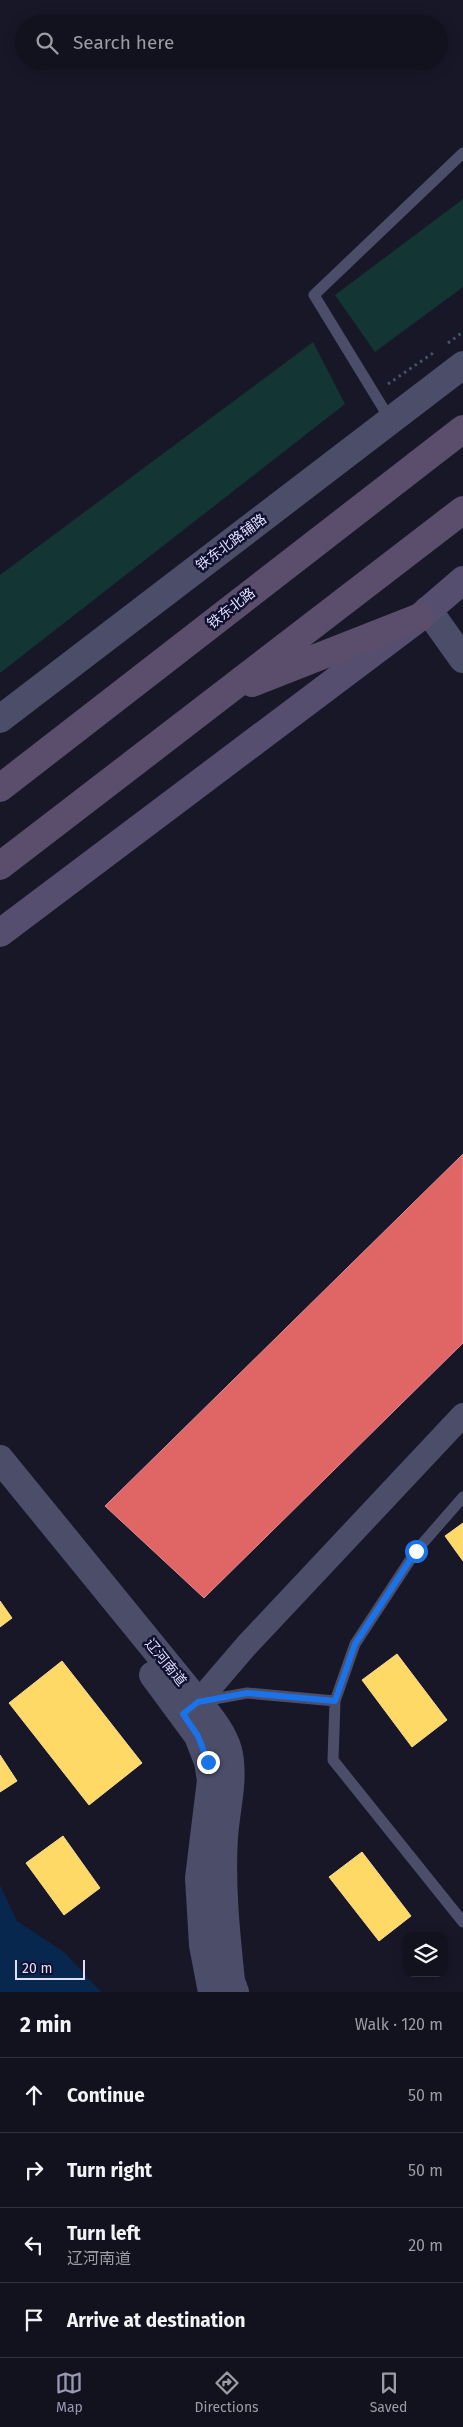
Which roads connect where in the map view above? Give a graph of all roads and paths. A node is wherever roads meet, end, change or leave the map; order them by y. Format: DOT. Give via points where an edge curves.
graph roads {
  1 [pos="463,153"];
  2 [pos="463,332"];
  3 [pos="447,343"];
  4 [pos="439,349"];
  5 [pos="463,365"];
  6 [pos="382,389"];
  7 [pos="391,421"];
  8 [pos="463,429"];
  9 [pos="463,510"];
  10 [pos="463,580"];
  11 [pos="428,610"];
  12 [pos="463,641"];
  13 [pos="463,659"];
  14 [pos="223,694"];
  15 [pos="0,718"];
  16 [pos="0,788"];
  17 [pos="0,866"];
  18 [pos="0,933"];
  19 [pos="463,1415"];
  20 [pos="0,1459"];
  21 [pos="0,1479"];
  22 [pos="463,1498"];
  23 [pos="335,1701"];
  24 [pos="191,1708"];
  25 [pos="463,1922"];
  26 [pos="212,1992"];
  27 [pos="235,1992"];
  1 -- 7 [label="lane" via="314,295"];
  2 -- 3 [label="path"];
  4 -- 6 [label="path"];
  5 -- 7 [label="street, 铁东北路辅路"];
  7 -- 15 [label="street, 铁东北路辅路"];
  8 -- 16 [label="highway, 铁东北路"];
  9 -- 14 [label="highway"];
  10 -- 11 [label="main road"];
  11 -- 12 [label="street"];
  11 -- 13 [label="street"];
  11 -- 14 [label="highway"];
  11 -- 18 [label="main road"];
  14 -- 17 [label="highway"];
  19 -- 24 [label="street"];
  20 -- 24 [label="street, 辽河南道"];
  21 -- 24 [label="street, 辽河南道"];
  22 -- 23 [label="lane" via="416,1551 355,1644"];
  23 -- 24 [label="lane" via="247,1693"];
  23 -- 25 [label="lane" via="333,1760"];
  24 -- 26 [label="street, 辽河南道" via="211,1780 199,1878 203,1945"];
  24 -- 27 [label="street, 辽河南道" via="220,1731 228,1748 231,1769 224,1836 224,1906"];
}
